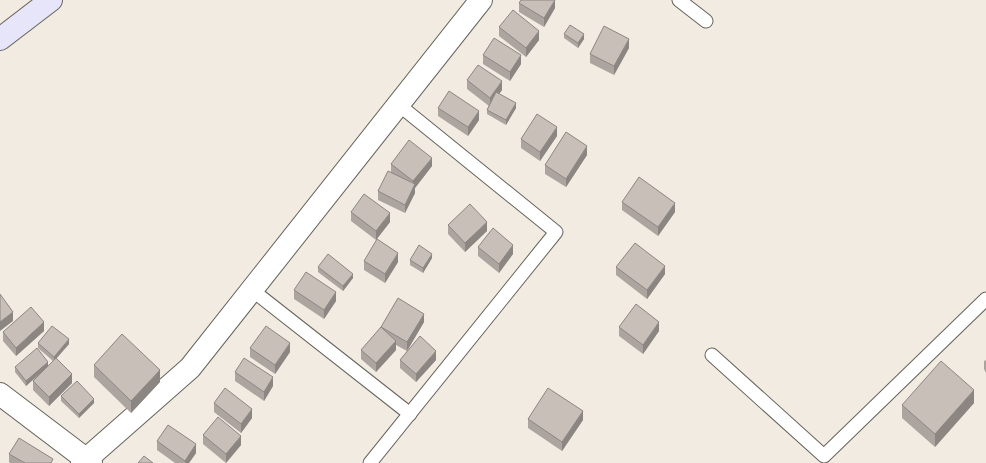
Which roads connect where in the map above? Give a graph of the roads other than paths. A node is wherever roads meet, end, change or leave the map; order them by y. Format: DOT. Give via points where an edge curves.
graph roads {
  1 [pos="51,0"];
  2 [pos="481,0"];
  3 [pos="679,0"];
  4 [pos="706,21"];
  5 [pos="0,39"];
  6 [pos="399,104"];
  7 [pos="252,290"];
  8 [pos="986,299"];
  9 [pos="712,355"];
  10 [pos="0,394"];
  11 [pos="410,414"];
  12 [pos="86,462"];
  13 [pos="370,463"];
  1 -- 5 [label="main road"];
  2 -- 6 [label="street"];
  3 -- 4 [label="lane"];
  6 -- 7 [label="street"];
  6 -- 11 [label="lane" via="556,232"];
  7 -- 11 [label="lane"];
  7 -- 12 [label="street" via="190,368"];
  8 -- 9 [label="lane" via="824,456"];
  10 -- 12 [label="street"];
  11 -- 13 [label="lane"];
}
